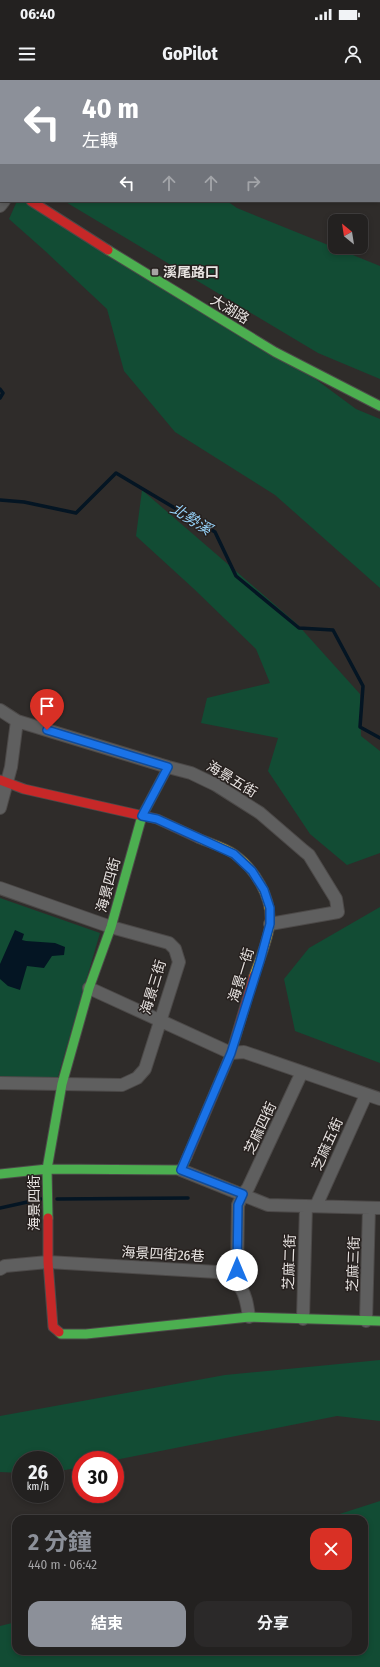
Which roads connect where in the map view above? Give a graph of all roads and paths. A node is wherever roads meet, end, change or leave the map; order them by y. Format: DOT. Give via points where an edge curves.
graph roads {
  1 [pos="33,202"];
  2 [pos="380,406"];
  3 [pos="0,710"];
  4 [pos="17,721"];
  5 [pos="168,767"];
  6 [pos="4,781"];
  7 [pos="0,808"];
  8 [pos="142,816"];
  9 [pos="0,888"];
  10 [pos="270,924"];
  11 [pos="111,927"];
  12 [pos="89,988"];
  13 [pos="160,1020"];
  14 [pos="231,1053"];
  15 [pos="302,1072"];
  16 [pos="0,1083"];
  17 [pos="62,1084"];
  18 [pos="366,1095"];
  19 [pos="380,1099"];
  20 [pos="47,1169"];
  21 [pos="181,1170"];
  22 [pos="0,1174"];
  23 [pos="243,1194"];
  24 [pos="311,1206"];
  25 [pos="375,1208"];
  26 [pos="48,1262"];
  27 [pos="0,1269"];
  28 [pos="233,1280"];
  29 [pos="249,1317"];
  30 [pos="303,1319"];
  31 [pos="366,1320"];
  32 [pos="380,1321"];
  1 -- 2 [label="street, 大湖路" via="276,352"];
  3 -- 4 [label="street, 海景五街"];
  4 -- 5 [label="street, 海景五街"];
  4 -- 6 [label="street"];
  5 -- 8 [label="street, 海景四街"];
  5 -- 10 [label="street, 海景五街" via="191,772 260,813 309,855 336,899 338,912"];
  6 -- 7 [label="street"];
  6 -- 8 [label="street, 海景一街" via="24,789"];
  8 -- 10 [label="street, 海景一街" via="157,819 234,854 252,871 264,890 270,908"];
  8 -- 11 [label="street, 海景四街"];
  9 -- 11 [label="street, 海景三街"];
  10 -- 14 [label="street, 海景一街"];
  11 -- 12 [label="street, 海景四街"];
  11 -- 13 [label="street, 海景三街" via="169,943 175,949 179,962"];
  12 -- 13 [label="street"];
  12 -- 17 [label="street, 海景四街"];
  13 -- 14 [label="street"];
  13 -- 17 [label="street, 海景三街" via="144,1069 137,1078 122,1085"];
  14 -- 15 [label="street" via="244,1052"];
  14 -- 21 [label="street, 海景一街"];
  15 -- 18 [label="street"];
  15 -- 23 [label="street, 芝麻四街"];
  16 -- 17 [label="street, 海景三街"];
  17 -- 20 [label="street, 海景四街"];
  18 -- 19 [label="street"];
  18 -- 24 [label="street, 芝麻五街"];
  20 -- 21 [label="street"];
  20 -- 22 [label="street"];
  20 -- 26 [label="street, 海景四街"];
  21 -- 23 [label="street"];
  23 -- 24 [label="street" via="268,1205"];
  23 -- 28 [label="street, 芝麻四街" via="238,1205 237,1270"];
  24 -- 25 [label="street"];
  24 -- 30 [label="street, 芝麻二街"];
  25 -- 31 [label="street, 芝麻三街"];
  26 -- 27 [label="street, 海景四街26巷" via="5,1266"];
  26 -- 28 [label="street, 海景四街26巷" via="217,1272"];
  26 -- 29 [label="street, 海景四街" via="53,1327 61,1334 86,1334"];
  28 -- 29 [label="street, 海景四街26巷" via="242,1289 246,1298"];
  29 -- 30 [label="street, 海景四街"];
  30 -- 31 [label="street, 海景四街"];
  31 -- 32 [label="street, 海景四街"];
}
